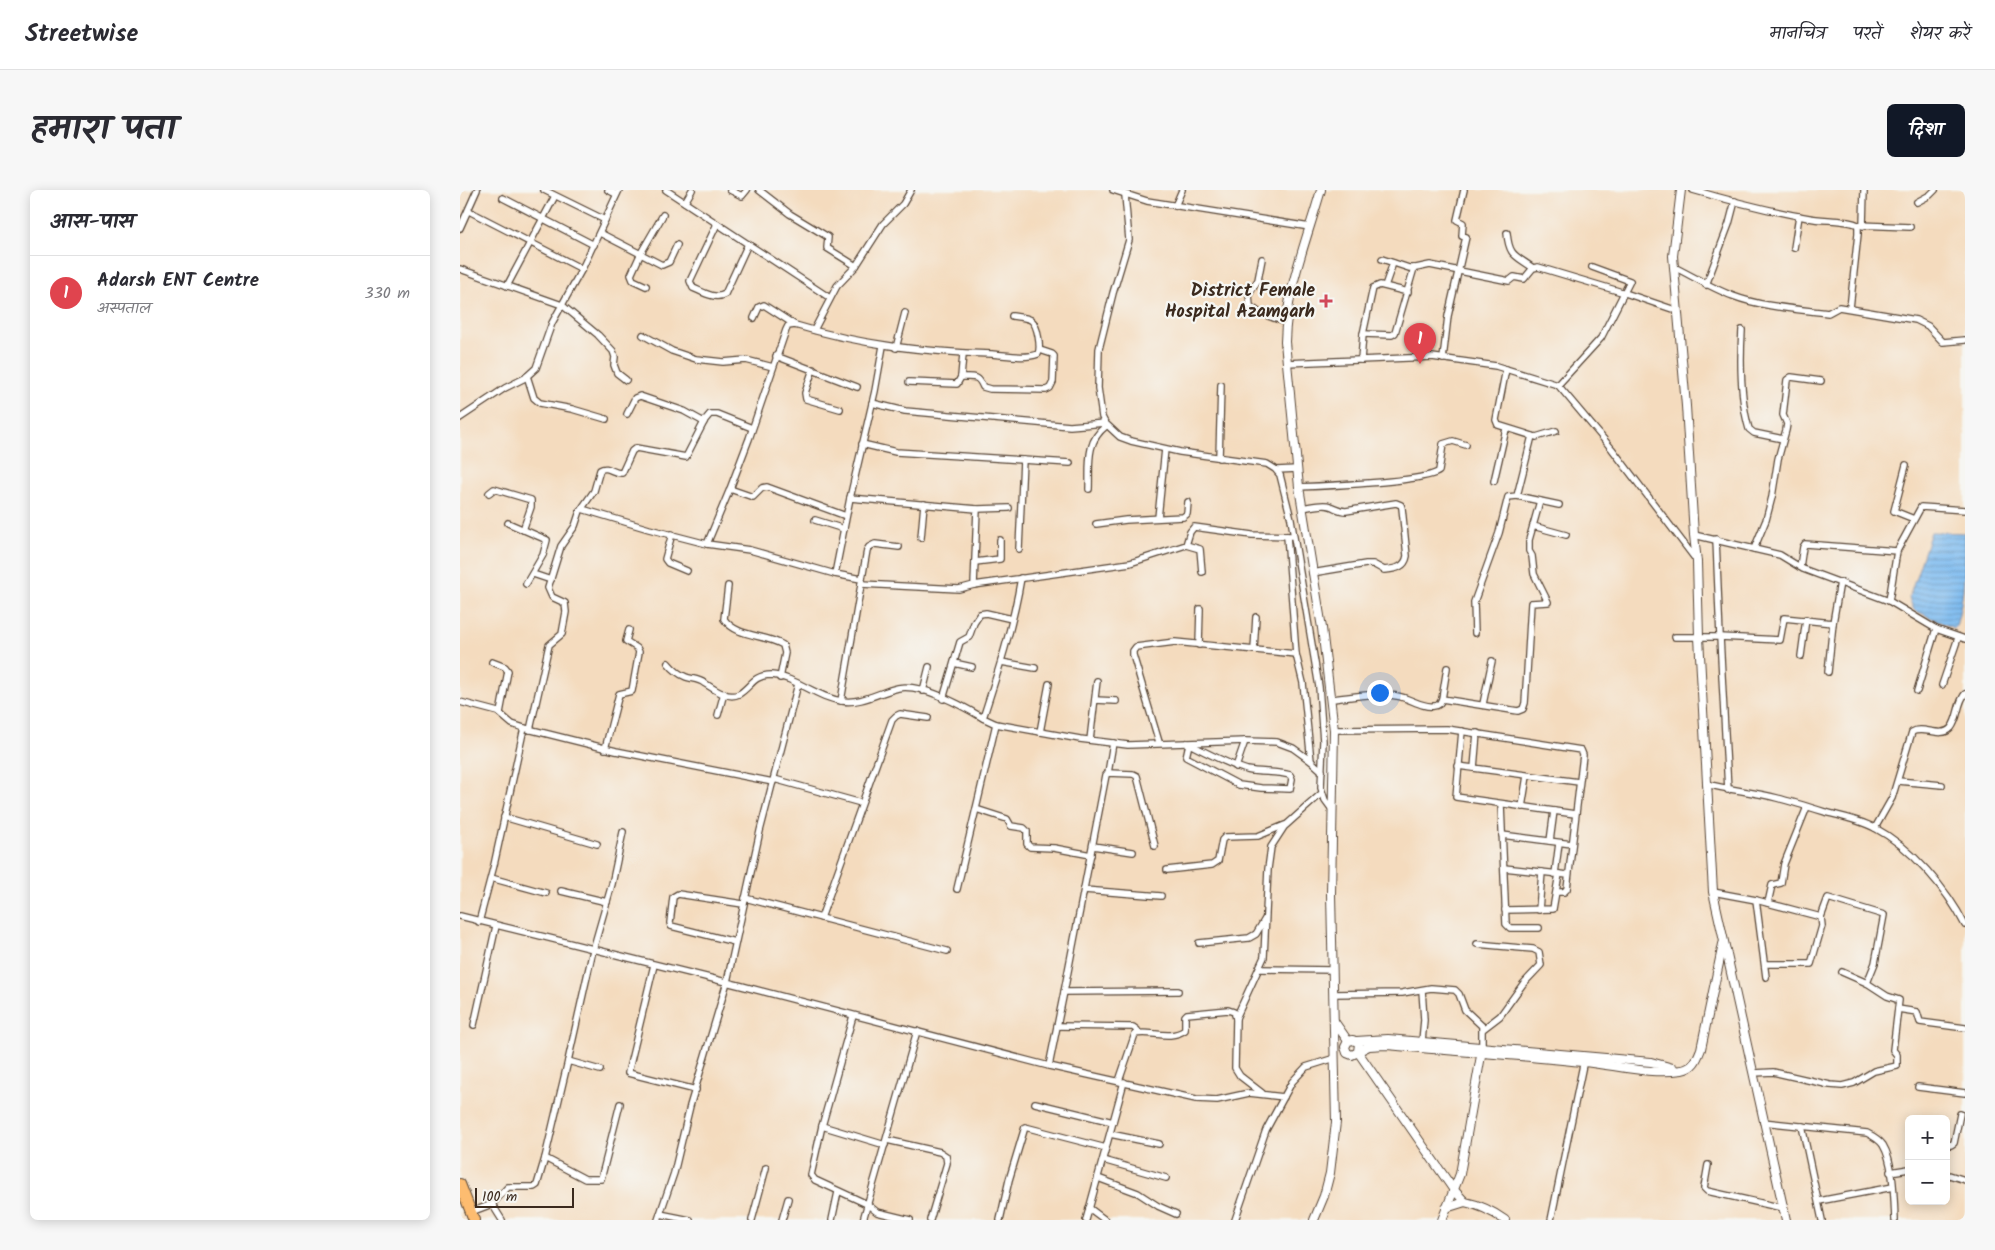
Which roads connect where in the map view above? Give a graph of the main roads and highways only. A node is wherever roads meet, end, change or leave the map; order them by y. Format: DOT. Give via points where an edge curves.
graph roads {
  1 [pos="460,1184"];
  2 [pos="473,1216"];
  1 -- 2 [label="highway"];
}
